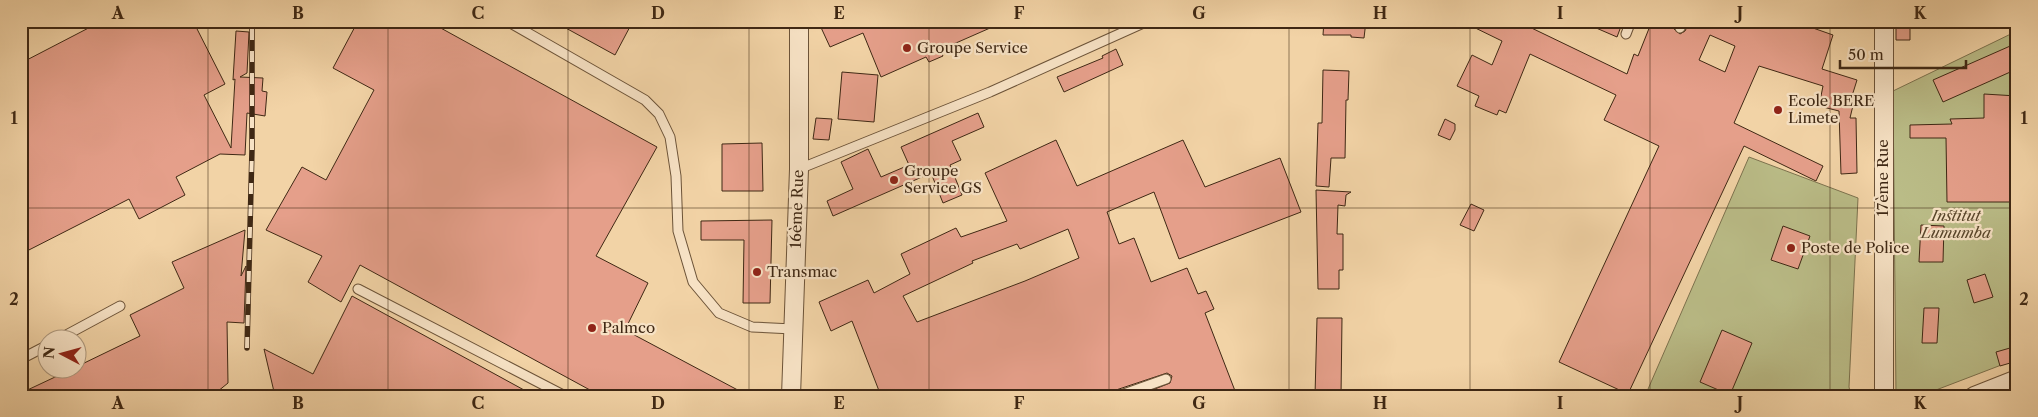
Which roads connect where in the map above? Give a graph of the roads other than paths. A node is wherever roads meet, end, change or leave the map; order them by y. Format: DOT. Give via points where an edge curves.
graph roads {
  1 [pos="507,21"];
  2 [pos="799,21"];
  3 [pos="1148,21"];
  4 [pos="1631,21"];
  5 [pos="1884,21"];
  6 [pos="1626,34"];
  7 [pos="799,169"];
  8 [pos="358,289"];
  9 [pos="120,306"];
  10 [pos="793,329"];
  11 [pos="76,330"];
  12 [pos="38,350"];
  13 [pos="21,359"];
  14 [pos="1166,379"];
  15 [pos="2017,379"];
  16 [pos="565,396"];
  17 [pos="791,396"];
  18 [pos="1118,396"];
  19 [pos="1884,396"];
  20 [pos="1974,396"];
  1 -- 10 [label="lane" via="645,100 659,114 670,137 676,176 678,231 693,282 719,313 752,327"];
  2 -- 7 [label="street, 16ème Rue"];
  3 -- 7 [label="lane" via="990,92"];
  4 -- 6 [label="lane"];
  5 -- 19 [label="street, 17ème Rue"];
  7 -- 10 [label="street, 16ème Rue"];
  8 -- 16 [label="lane"];
  9 -- 11 [label="lane"];
  10 -- 17 [label="street, 16ème Rue"];
  12 -- 13 [label="lane"];
  14 -- 18 [label="lane"];
  15 -- 20 [label="street"];
}
